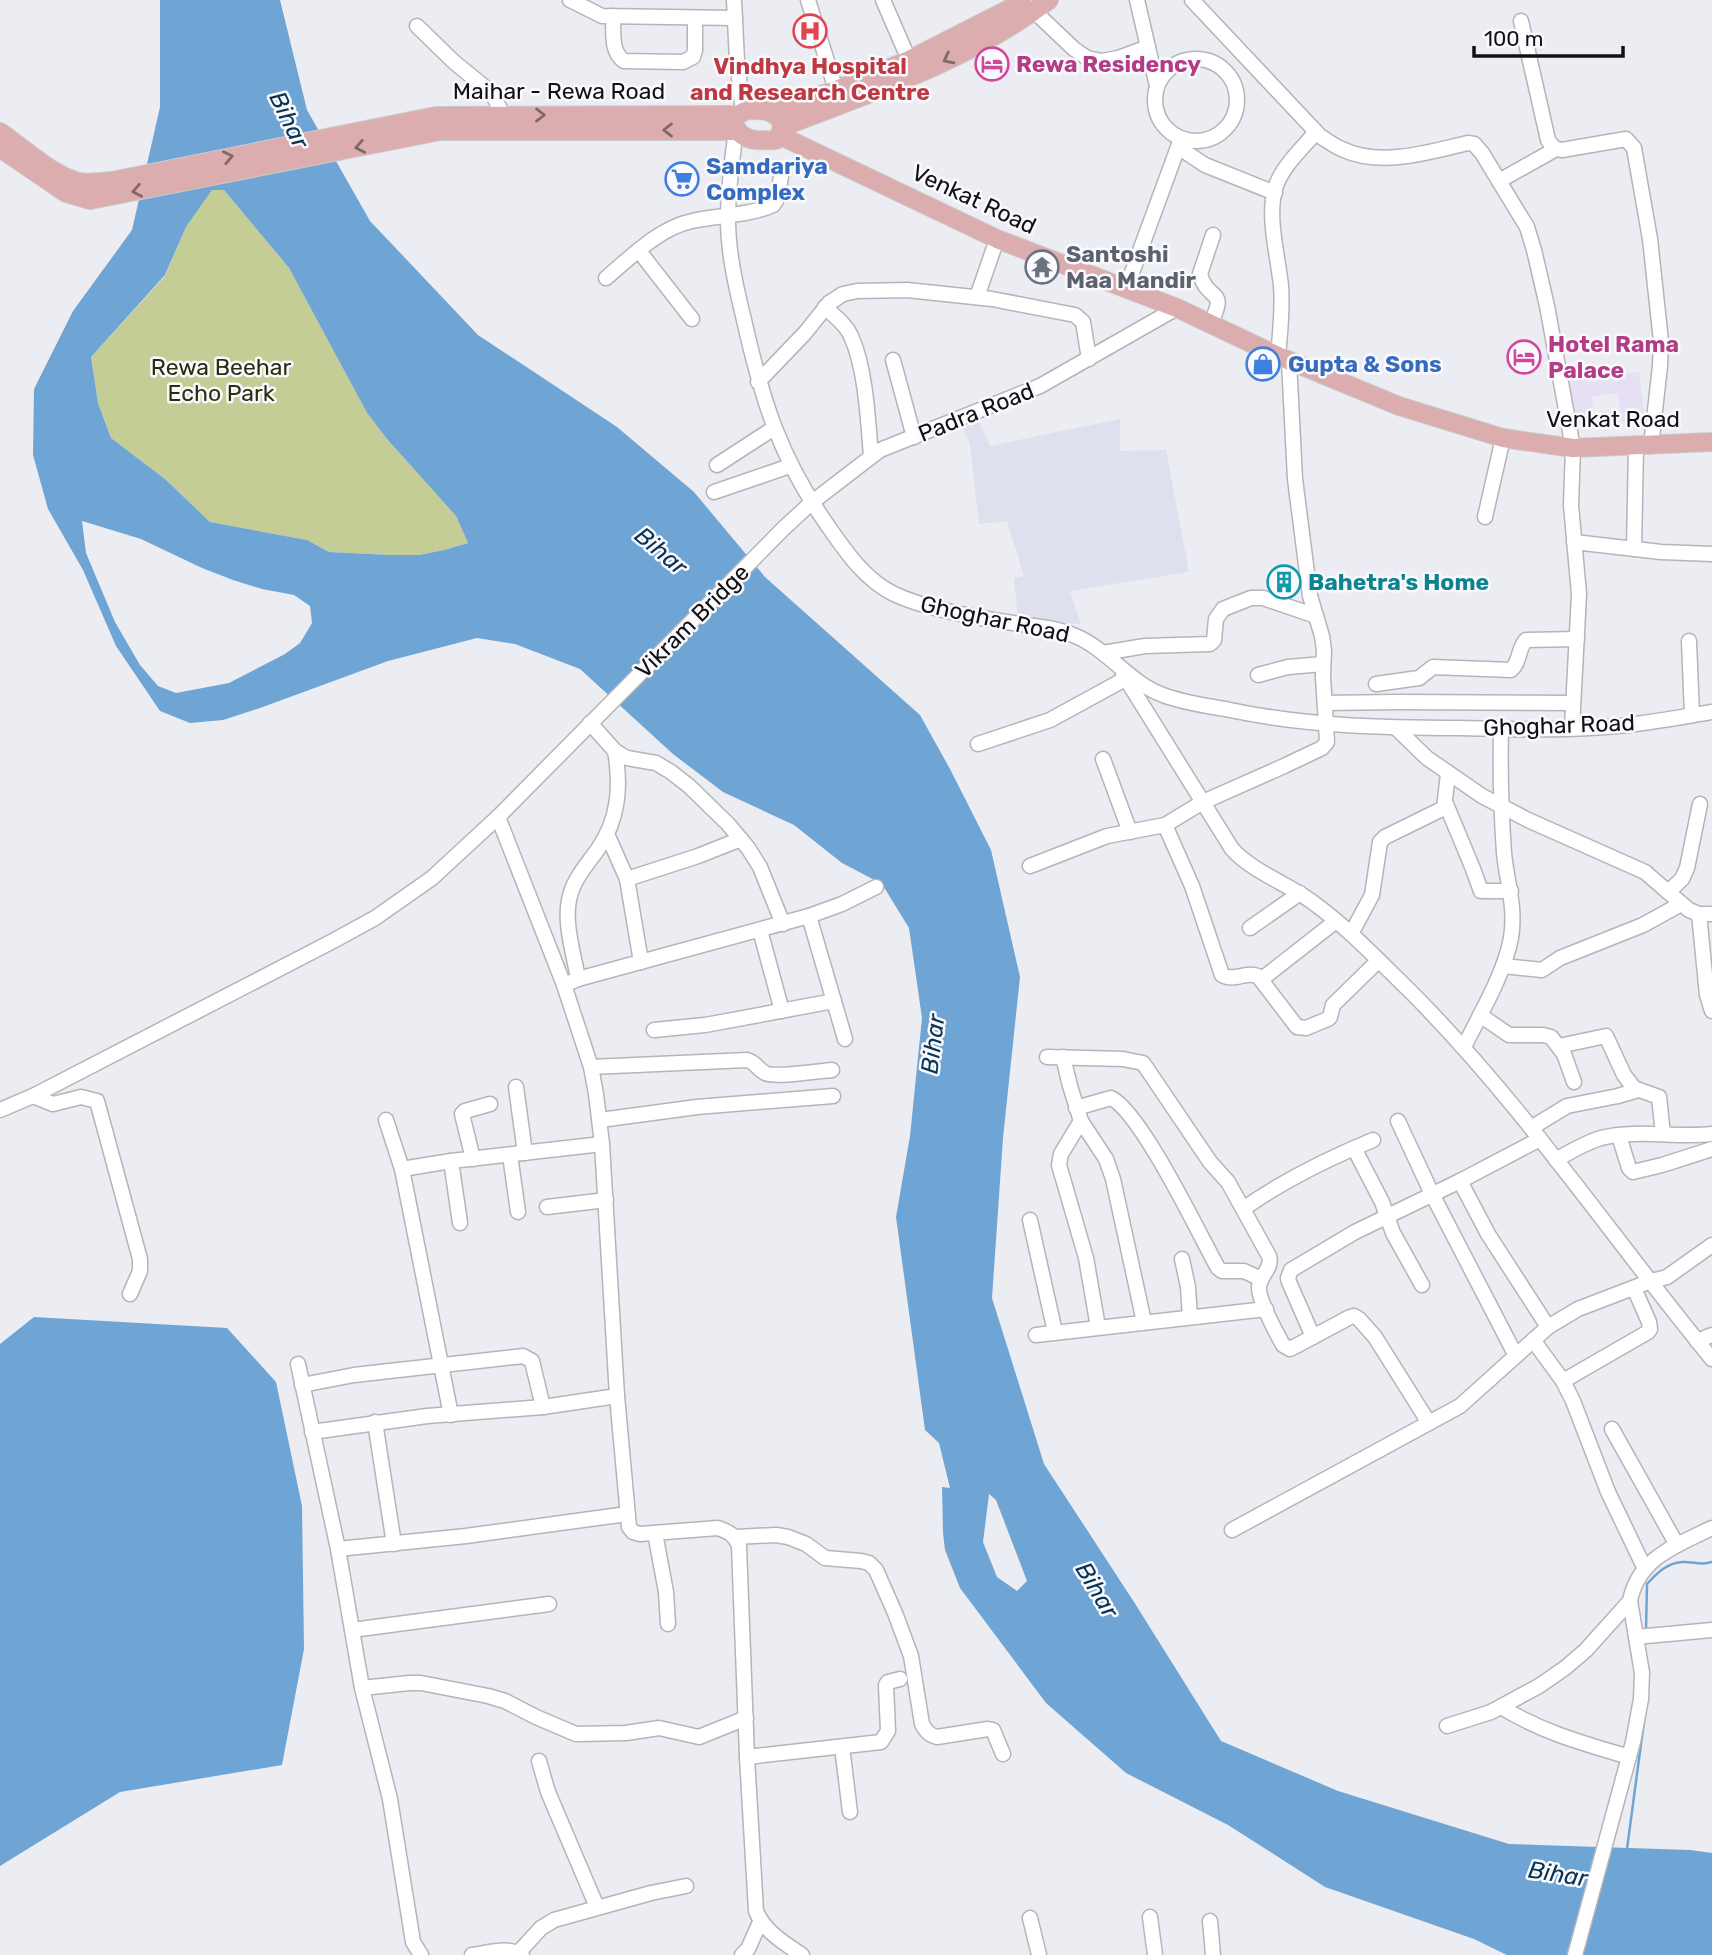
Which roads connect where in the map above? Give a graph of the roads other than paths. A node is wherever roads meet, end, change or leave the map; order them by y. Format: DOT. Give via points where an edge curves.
graph roads {
  1 [pos="570,0"];
  2 [pos="734,0"];
  3 [pos="808,0"];
  4 [pos="883,0"];
  5 [pos="1137,0"];
  6 [pos="1192,0"];
  7 [pos="1035,4"];
  8 [pos="613,16"];
  9 [pos="695,18"];
  10 [pos="735,18"];
  11 [pos="1521,21"];
  12 [pos="417,26"];
  13 [pos="1148,47"];
  14 [pos="909,60"];
  15 [pos="1157,86"];
  16 [pos="836,90"];
  17 [pos="770,112"];
  18 [pos="503,115"];
  19 [pos="739,119"];
  20 [pos="425,126"];
  21 [pos="0,131"];
  22 [pos="781,131"];
  23 [pos="1316,132"];
  24 [pos="1180,143"];
  25 [pos="0,148"];
  26 [pos="1556,149"];
  27 [pos="781,177"];
  28 [pos="1499,181"];
  29 [pos="89,191"];
  30 [pos="1275,193"];
  31 [pos="728,216"];
  32 [pos="1213,235"];
  33 [pos="997,239"];
  34 [pos="639,251"];
  35 [pos="606,278"];
  36 [pos="1126,289"];
  37 [pos="977,297"];
  38 [pos="825,307"];
  39 [pos="1177,308"];
  40 [pos="692,319"];
  41 [pos="1210,324"];
  42 [pos="1089,359"];
  43 [pos="1283,359"];
  44 [pos="893,360"];
  45 [pos="758,382"];
  46 [pos="774,428"];
  47 [pos="914,437"];
  48 [pos="1503,438"];
  49 [pos="1712,442"];
  50 [pos="1643,446"];
  51 [pos="1573,448"];
  52 [pos="871,456"];
  53 [pos="717,465"];
  54 [pos="790,466"];
  55 [pos="714,492"];
  56 [pos="811,503"];
  57 [pos="1485,517"];
  58 [pos="784,528"];
  59 [pos="1574,542"];
  60 [pos="1634,549"];
  61 [pos="1712,554"];
  62 [pos="1316,616"];
  63 [pos="1577,639"];
  64 [pos="1689,641"];
  65 [pos="1103,653"];
  66 [pos="1323,664"];
  67 [pos="1121,672"];
  68 [pos="1258,675"];
  69 [pos="1376,684"];
  70 [pos="1325,703"];
  71 [pos="1573,703"];
  72 [pos="1712,712"];
  73 [pos="1692,715"];
  74 [pos="595,718"];
  75 [pos="1327,724"];
  76 [pos="1396,728"];
  77 [pos="1572,728"];
  78 [pos="1501,729"];
  79 [pos="978,744"];
  80 [pos="615,751"];
  81 [pos="1103,760"];
  82 [pos="1448,774"];
  83 [pos="1203,802"];
  84 [pos="1446,804"];
  85 [pos="1700,804"];
  86 [pos="1501,807"];
  87 [pos="498,817"];
  88 [pos="1166,825"];
  89 [pos="1130,832"];
  90 [pos="607,834"];
  91 [pos="741,839"];
  92 [pos="1030,866"];
  93 [pos="627,878"];
  94 [pos="876,887"];
  95 [pos="1511,891"];
  96 [pos="1668,892"];
  97 [pos="1300,893"];
  98 [pos="1681,904"];
  99 [pos="1706,914"];
  100 [pos="809,916"];
  101 [pos="1336,921"];
  102 [pos="783,923"];
  103 [pos="1250,928"];
  104 [pos="760,930"];
  105 [pos="1351,934"];
  106 [pos="1378,961"];
  107 [pos="642,962"];
  108 [pos="1503,967"];
  109 [pos="1262,979"];
  110 [pos="571,982"];
  111 [pos="834,1001"];
  112 [pos="782,1011"];
  113 [pos="1712,1011"];
  114 [pos="1479,1014"];
  115 [pos="654,1030"];
  116 [pos="845,1039"];
  117 [pos="1559,1046"];
  118 [pos="1464,1047"];
  119 [pos="1047,1057"];
  120 [pos="1063,1058"];
  121 [pos="591,1067"];
  122 [pos="832,1070"];
  123 [pos="1574,1082"];
  124 [pos="516,1087"];
  125 [pos="1638,1090"];
  126 [pos="33,1096"];
  127 [pos="833,1096"];
  128 [pos="490,1104"];
  129 [pos="0,1110"];
  130 [pos="1079,1115"];
  131 [pos="600,1120"];
  132 [pos="386,1121"];
  133 [pos="1398,1121"];
  134 [pos="1535,1133"];
  135 [pos="1712,1133"];
  136 [pos="1663,1134"];
  137 [pos="1619,1136"];
  138 [pos="1373,1140"];
  139 [pos="602,1144"];
  140 [pos="1353,1148"];
  141 [pos="1712,1149"];
  142 [pos="517,1154"];
  143 [pos="473,1159"];
  144 [pos="1556,1160"];
  145 [pos="451,1161"];
  146 [pos="402,1169"];
  147 [pos="1460,1181"];
  148 [pos="1432,1194"];
  149 [pos="606,1200"];
  150 [pos="547,1207"];
  151 [pos="1243,1209"];
  152 [pos="518,1212"];
  153 [pos="1387,1215"];
  154 [pos="1030,1220"];
  155 [pos="460,1223"];
  156 [pos="1712,1245"];
  157 [pos="1182,1259"];
  158 [pos="1261,1279"];
  159 [pos="1651,1281"];
  160 [pos="1422,1285"];
  161 [pos="1634,1287"];
  162 [pos="130,1293"];
  163 [pos="1266,1309"];
  164 [pos="1190,1317"];
  165 [pos="1143,1322"];
  166 [pos="1098,1327"];
  167 [pos="1548,1327"];
  168 [pos="1055,1332"];
  169 [pos="1037,1335"];
  170 [pos="1712,1335"];
  171 [pos="1313,1337"];
  172 [pos="1533,1340"];
  173 [pos="1697,1341"];
  174 [pos="1516,1356"];
  175 [pos="1712,1359"];
  176 [pos="298,1364"];
  177 [pos="442,1365"];
  178 [pos="1563,1381"];
  179 [pos="302,1385"];
  180 [pos="617,1396"];
  181 [pos="544,1407"];
  182 [pos="451,1415"];
  183 [pos="375,1422"];
  184 [pos="1429,1423"];
  185 [pos="1612,1429"];
  186 [pos="312,1432"];
  187 [pos="627,1514"];
  188 [pos="1712,1528"];
  189 [pos="1232,1530"];
  190 [pos="655,1533"];
  191 [pos="736,1537"];
  192 [pos="394,1544"];
  193 [pos="1677,1545"];
  194 [pos="338,1549"];
  195 [pos="1644,1567"];
  196 [pos="1630,1601"];
  197 [pos="549,1604"];
  198 [pos="668,1624"];
  199 [pos="352,1630"];
  200 [pos="1712,1630"];
  201 [pos="1636,1637"];
  202 [pos="900,1679"];
  203 [pos="362,1688"];
  204 [pos="1501,1707"];
  205 [pos="746,1718"];
  206 [pos="1447,1726"];
  207 [pos="842,1747"];
  208 [pos="1003,1754"];
  209 [pos="747,1756"];
  210 [pos="1629,1757"];
  211 [pos="539,1761"];
  212 [pos="850,1812"];
  213 [pos="686,1886"];
  214 [pos="597,1908"];
  215 [pos="1150,1917"];
  216 [pos="1030,1918"];
  217 [pos="1209,1921"];
  218 [pos="760,1922"];
  219 [pos="520,1954"];
  220 [pos="421,1955"];
  221 [pos="472,1955"];
  222 [pos="742,1955"];
  223 [pos="802,1955"];
  224 [pos="1039,1955"];
  225 [pos="1155,1955"];
  226 [pos="1213,1955"];
  227 [pos="1575,1955"];
  1 -- 8 [label="street"];
  2 -- 10 [label="street, Ghoghar Road"];
  3 -- 16 [label="street"];
  4 -- 14 [label="street"];
  5 -- 13 [label="street"];
  6 -- 23 [label="street"];
  7 -- 13 [label="street" via="1087,58 1102,61"];
  7 -- 14 [label="main road" via="1011,8"];
  7 -- 22 [label="main road, one-way" via="1024,19 930,68"];
  8 -- 9 [label="street"];
  8 -- 9 [label="street" via="614,48 624,61 690,60 695,50"];
  9 -- 10 [label="street"];
  10 -- 19 [label="street, Ghoghar Road"];
  11 -- 26 [label="street" via="1548,140"];
  12 -- 18 [label="street" via="492,93"];
  13 -- 15 [label="street"];
  14 -- 16 [label="main road"];
  15 -- 24 [label="street" via="1158,117"];
  15 -- 24 [label="street" via="1172,67 1195,59 1211,61 1234,83 1235,115 1226,128 1213,138"];
  16 -- 17 [label="main road"];
  17 -- 19 [label="main road" via="747,110"];
  17 -- 22 [label="main road, Venkat Road" via="782,122"];
  18 -- 19 [label="main road, Maihar - Rewa Road, one-way"];
  18 -- 20 [label="main road, Maihar - Rewa Road"];
  19 -- 20 [label="main road, Maihar - Rewa Road, one-way" via="453,131"];
  19 -- 22 [label="main road" via="745,138 776,139"];
  19 -- 31 [label="street, Ghoghar Road"];
  20 -- 29 [label="main road" via="112,181"];
  21 -- 29 [label="main road"];
  22 -- 33 [label="main road, Venkat Road"];
  23 -- 28 [label="street" via="1344,150 1367,157 1474,144"];
  23 -- 30 [label="street" via="1282,173"];
  24 -- 30 [label="street" via="1205,165"];
  24 -- 36 [label="street"];
  25 -- 29 [label="main road" via="66,193"];
  26 -- 28 [label="street"];
  26 -- 50 [label="street" via="1622,139 1634,148 1661,341 1659,375"];
  27 -- 31 [label="street" via="773,205"];
  28 -- 51 [label="street" via="1527,227 1534,250"];
  30 -- 43 [label="street"];
  31 -- 34 [label="street" via="679,225"];
  31 -- 45 [label="street, Ghoghar Road" via="732,266"];
  32 -- 41 [label="street" via="1200,274 1218,300"];
  33 -- 36 [label="main road, Venkat Road"];
  33 -- 37 [label="street"];
  34 -- 35 [label="street"];
  34 -- 40 [label="street"];
  36 -- 39 [label="main road, Venkat Road"];
  37 -- 38 [label="street" via="857,291 843,293"];
  37 -- 42 [label="street" via="1079,317 1086,330"];
  38 -- 45 [label="street"];
  38 -- 52 [label="street" via="843,324 856,352"];
  39 -- 41 [label="main road, Venkat Road"];
  39 -- 42 [label="street, Padra Road"];
  41 -- 43 [label="main road, Venkat Road"];
  42 -- 47 [label="street, Padra Road" via="1040,386"];
  43 -- 48 [label="main road, Venkat Road" via="1399,406"];
  43 -- 62 [label="street"];
  44 -- 47 [label="street"];
  45 -- 46 [label="street, Ghoghar Road"];
  46 -- 53 [label="street"];
  46 -- 54 [label="street, Ghoghar Road"];
  47 -- 52 [label="street, Padra Road"];
  48 -- 51 [label="main road, Venkat Road"];
  48 -- 57 [label="street"];
  49 -- 50 [label="main road, Venkat Road"];
  50 -- 51 [label="main road, Venkat Road"];
  50 -- 60 [label="street"];
  51 -- 59 [label="street" via="1570,505"];
  52 -- 56 [label="street, Padra Road"];
  54 -- 55 [label="street"];
  54 -- 56 [label="street, Ghoghar Road"];
  56 -- 58 [label="street, Padra Road"];
  56 -- 65 [label="street, Ghoghar Road" via="855,563 891,593 915,603 1058,630"];
  58 -- 74 [label="street, Vikram Bridge"];
  59 -- 60 [label="street"];
  59 -- 63 [label="street"];
  60 -- 61 [label="street"];
  62 -- 65 [label="street" via="1251,598 1223,609 1210,644"];
  62 -- 66 [label="street"];
  63 -- 69 [label="street" via="1526,640 1511,670 1433,667 1419,678"];
  63 -- 71 [label="street"];
  64 -- 73 [label="street"];
  65 -- 67 [label="street, Ghoghar Road"];
  66 -- 68 [label="street"];
  66 -- 70 [label="street"];
  67 -- 75 [label="street, Ghoghar Road" via="1164,696 1262,717"];
  67 -- 79 [label="street" via="1050,720"];
  67 -- 83 [label="street"];
  70 -- 71 [label="street"];
  70 -- 75 [label="street"];
  71 -- 77 [label="street"];
  72 -- 73 [label="street, Ghoghar Road"];
  73 -- 77 [label="street, Ghoghar Road"];
  74 -- 80 [label="street"];
  74 -- 87 [label="street, Vikram Bridge"];
  75 -- 76 [label="street, Ghoghar Road"];
  75 -- 83 [label="street" via="1327,742 1322,748"];
  76 -- 78 [label="street, Ghoghar Road"];
  76 -- 82 [label="street"];
  77 -- 78 [label="street, Ghoghar Road"];
  78 -- 86 [label="street"];
  80 -- 90 [label="street" via="619,789"];
  80 -- 91 [label="street" via="671,772"];
  81 -- 89 [label="street"];
  82 -- 84 [label="street"];
  82 -- 86 [label="street"];
  83 -- 88 [label="street"];
  83 -- 97 [label="street" via="1239,857"];
  84 -- 95 [label="street" via="1481,891"];
  84 -- 105 [label="street" via="1380,842 1371,895"];
  85 -- 96 [label="street" via="1687,868"];
  86 -- 95 [label="street"];
  86 -- 96 [label="street" via="1645,872"];
  87 -- 110 [label="street"];
  87 -- 126 [label="street, Vikram Bridge" via="432,878 375,918"];
  88 -- 89 [label="street"];
  88 -- 109 [label="street" via="1222,975 1230,979 1255,974"];
  89 -- 92 [label="street" via="1094,840"];
  90 -- 93 [label="street"];
  90 -- 110 [label="street" via="574,883 570,898"];
  91 -- 93 [label="street"];
  91 -- 102 [label="street" via="760,867"];
  93 -- 107 [label="street"];
  94 -- 100 [label="street"];
  95 -- 108 [label="street" via="1513,923"];
  96 -- 98 [label="street"];
  97 -- 101 [label="street"];
  97 -- 103 [label="street"];
  98 -- 99 [label="street"];
  98 -- 108 [label="street" via="1542,970"];
  99 -- 113 [label="street" via="1707,995"];
  100 -- 102 [label="street"];
  100 -- 111 [label="street"];
  101 -- 105 [label="street"];
  101 -- 109 [label="street"];
  102 -- 104 [label="street"];
  104 -- 107 [label="street"];
  104 -- 112 [label="street"];
  105 -- 106 [label="street"];
  106 -- 109 [label="street" via="1333,1005 1328,1019 1306,1028 1294,1024"];
  106 -- 118 [label="street"];
  107 -- 110 [label="street"];
  108 -- 114 [label="street"];
  110 -- 121 [label="street"];
  111 -- 112 [label="street"];
  111 -- 116 [label="street"];
  112 -- 115 [label="street"];
  114 -- 117 [label="street" via="1509,1035 1547,1035"];
  114 -- 118 [label="street"];
  117 -- 123 [label="street"];
  117 -- 125 [label="street" via="1606,1036 1623,1075"];
  118 -- 134 [label="street"];
  119 -- 120 [label="street"];
  120 -- 130 [label="street"];
  120 -- 151 [label="street" via="1143,1063"];
  121 -- 122 [label="street" via="747,1060 771,1075"];
  121 -- 131 [label="street"];
  124 -- 142 [label="street"];
  125 -- 134 [label="street" via="1567,1106"];
  125 -- 136 [label="street" via="1659,1097"];
  126 -- 129 [label="street, Vikram Bridge"];
  126 -- 162 [label="street" via="53,1104 81,1097 97,1101 140,1259"];
  127 -- 131 [label="street"];
  128 -- 143 [label="street" via="462,1114"];
  130 -- 158 [label="street" via="1106,1099 1119,1103 1145,1136 1218,1269 1244,1271"];
  130 -- 165 [label="street" via="1113,1179"];
  130 -- 166 [label="street" via="1059,1165 1086,1258"];
  131 -- 139 [label="street"];
  132 -- 146 [label="street"];
  133 -- 148 [label="street"];
  134 -- 144 [label="street"];
  134 -- 147 [label="street"];
  135 -- 136 [label="street"];
  136 -- 137 [label="street"];
  137 -- 141 [label="street" via="1633,1172"];
  137 -- 144 [label="street" via="1588,1142"];
  138 -- 140 [label="street"];
  139 -- 142 [label="street"];
  139 -- 149 [label="street"];
  140 -- 151 [label="street" via="1285,1181"];
  140 -- 153 [label="street"];
  142 -- 143 [label="street"];
  142 -- 152 [label="street"];
  143 -- 145 [label="street"];
  144 -- 159 [label="street"];
  145 -- 146 [label="street"];
  145 -- 155 [label="street"];
  146 -- 177 [label="street"];
  147 -- 148 [label="street"];
  147 -- 167 [label="street"];
  148 -- 153 [label="street"];
  148 -- 174 [label="street"];
  149 -- 150 [label="street"];
  149 -- 180 [label="street"];
  151 -- 158 [label="street" via="1271,1260"];
  153 -- 160 [label="street"];
  153 -- 171 [label="street" via="1288,1274"];
  154 -- 168 [label="street"];
  156 -- 159 [label="street" via="1667,1277"];
  157 -- 164 [label="street"];
  158 -- 163 [label="street" via="1259,1292"];
  159 -- 161 [label="street"];
  159 -- 173 [label="street"];
  161 -- 167 [label="street" via="1578,1308"];
  161 -- 178 [label="street" via="1650,1329"];
  163 -- 164 [label="street"];
  163 -- 171 [label="street" via="1286,1348"];
  164 -- 165 [label="street"];
  165 -- 166 [label="street"];
  166 -- 168 [label="street"];
  167 -- 172 [label="street"];
  168 -- 169 [label="street"];
  170 -- 173 [label="street"];
  171 -- 184 [label="street" via="1350,1317 1359,1318"];
  172 -- 174 [label="street"];
  172 -- 178 [label="street"];
  173 -- 175 [label="street"];
  174 -- 184 [label="street" via="1460,1406"];
  176 -- 179 [label="street"];
  177 -- 179 [label="street"];
  177 -- 181 [label="street" via="528,1357"];
  177 -- 182 [label="street"];
  178 -- 195 [label="street"];
  179 -- 186 [label="street"];
  180 -- 181 [label="street"];
  180 -- 187 [label="street"];
  181 -- 182 [label="street"];
  182 -- 183 [label="street"];
  183 -- 186 [label="street"];
  183 -- 192 [label="street"];
  184 -- 189 [label="street"];
  185 -- 193 [label="street"];
  186 -- 194 [label="street"];
  187 -- 190 [label="street" via="633,1532"];
  187 -- 192 [label="street"];
  188 -- 193 [label="street"];
  190 -- 191 [label="street" via="718,1528"];
  190 -- 198 [label="street"];
  191 -- 205 [label="street"];
  191 -- 208 [label="street" via="788,1537 825,1558 869,1563 911,1656 926,1730 937,1737 993,1730"];
  192 -- 194 [label="street"];
  193 -- 195 [label="street"];
  194 -- 199 [label="street"];
  195 -- 196 [label="street"];
  196 -- 201 [label="street"];
  196 -- 204 [label="street" via="1565,1668"];
  197 -- 199 [label="street"];
  199 -- 203 [label="street"];
  200 -- 201 [label="street"];
  201 -- 210 [label="street" via="1641,1699"];
  202 -- 207 [label="street" via="886,1685 885,1739"];
  203 -- 205 [label="street" via="410,1682 488,1696 584,1735 659,1728 699,1737"];
  203 -- 220 [label="street" via="390,1799 413,1942"];
  204 -- 206 [label="street"];
  204 -- 210 [label="street" via="1552,1734"];
  205 -- 209 [label="street"];
  207 -- 209 [label="street"];
  207 -- 212 [label="street"];
  209 -- 218 [label="street" via="754,1896"];
  210 -- 227 [label="street"];
  211 -- 214 [label="street"];
  213 -- 214 [label="street"];
  214 -- 219 [label="street" via="546,1924"];
  215 -- 225 [label="street"];
  216 -- 224 [label="street"];
  217 -- 226 [label="street"];
  218 -- 222 [label="street"];
  218 -- 223 [label="street"];
  219 -- 221 [label="street" via="509,1950"];
}
